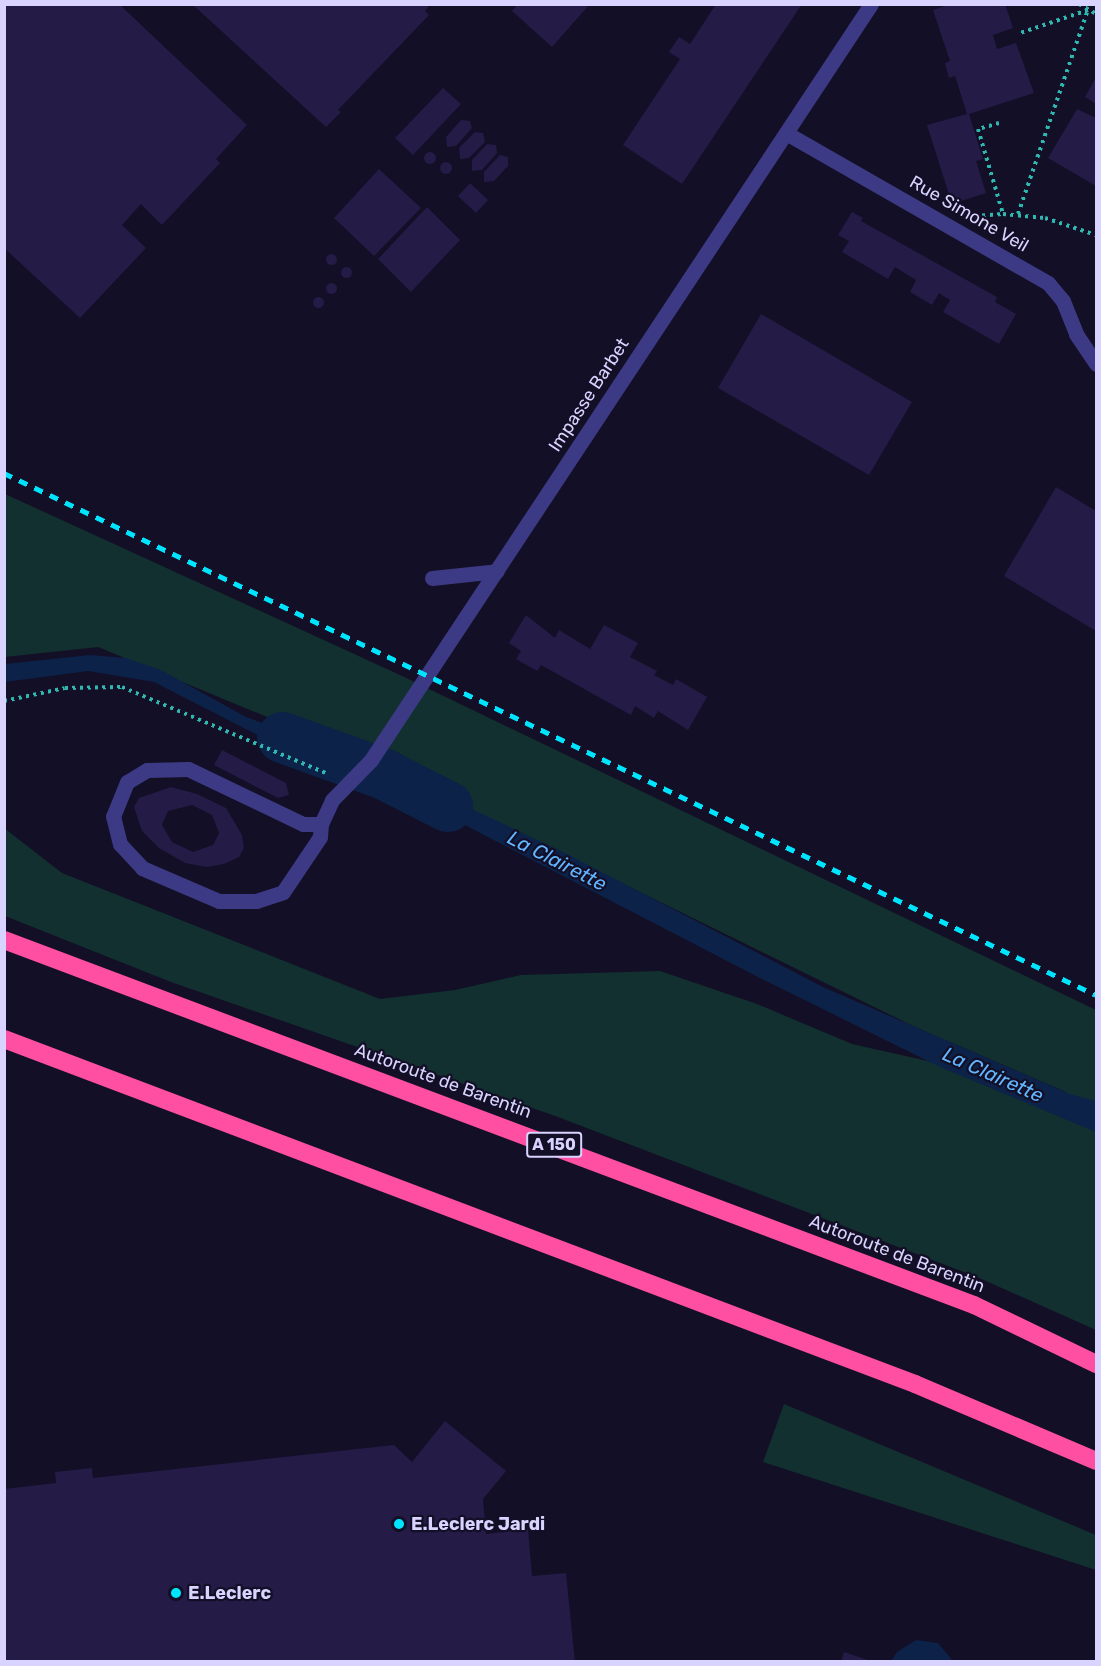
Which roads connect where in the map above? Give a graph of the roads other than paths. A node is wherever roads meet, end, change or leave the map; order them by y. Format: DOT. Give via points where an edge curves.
graph roads {
  1 [pos="871,4"];
  2 [pos="786,133"];
  3 [pos="1096,364"];
  4 [pos="497,571"];
  5 [pos="432,578"];
  6 [pos="321,824"];
  7 [pos="4,940"];
  8 [pos="4,1039"];
  9 [pos="1096,1364"];
  10 [pos="1096,1461"];
  1 -- 2 [label="street, Impasse Barbet"];
  2 -- 3 [label="street, Rue Simone Veil" via="1048,283 1063,301 1076,334"];
  2 -- 4 [label="street, Impasse Barbet"];
  4 -- 5 [label="street"];
  4 -- 6 [label="street, Impasse Barbet" via="371,760 332,800"];
  6 -- 6 [label="street" via="303,824 188,769 147,770 127,782 113,816 120,844 142,868 219,900 256,901 283,892 320,837"];
  7 -- 9 [label="highway, Autoroute de Barentin / A 150" via="974,1305"];
  8 -- 10 [label="highway" via="915,1384"];
}
